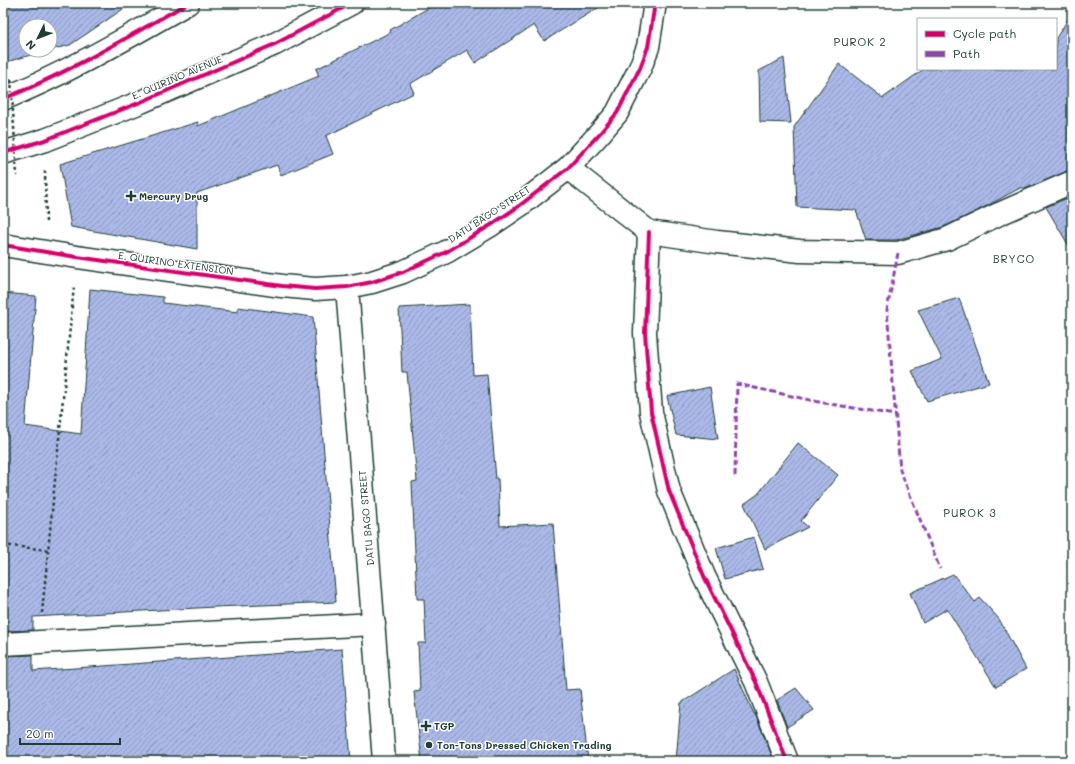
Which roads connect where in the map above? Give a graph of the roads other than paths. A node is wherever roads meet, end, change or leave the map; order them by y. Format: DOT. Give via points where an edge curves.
graph roads {
  1 [pos="188,3"];
  2 [pos="352,3"];
  3 [pos="656,3"];
  4 [pos="3,99"];
  5 [pos="3,153"];
  6 [pos="568,168"];
  7 [pos="1072,182"];
  8 [pos="649,232"];
  9 [pos="3,245"];
  10 [pos="348,287"];
  11 [pos="374,624"];
  12 [pos="3,644"];
  13 [pos="384,761"];
  14 [pos="787,761"];
  1 -- 4 [label="street" via="82,63"];
  2 -- 5 [label="street, E. QUIRINO AVENUE" via="275,44 141,102 45,140"];
  3 -- 6 [label="street, DATU BAGO STREET" via="648,47 624,100 617,113"];
  6 -- 8 [label="street"];
  6 -- 10 [label="street, DATU BAGO STREET" via="492,225 446,252 403,272"];
  7 -- 8 [label="street" via="947,239 898,252 800,251"];
  8 -- 14 [label="street" via="645,333 651,412 669,491 704,576 756,682"];
  9 -- 10 [label="street, E. QUIRINO EXTENSION" via="282,286 315,289"];
  10 -- 11 [label="street, DATU BAGO STREET"];
  11 -- 12 [label="street"];
  11 -- 13 [label="street, DATU BAGO STREET"];
}
